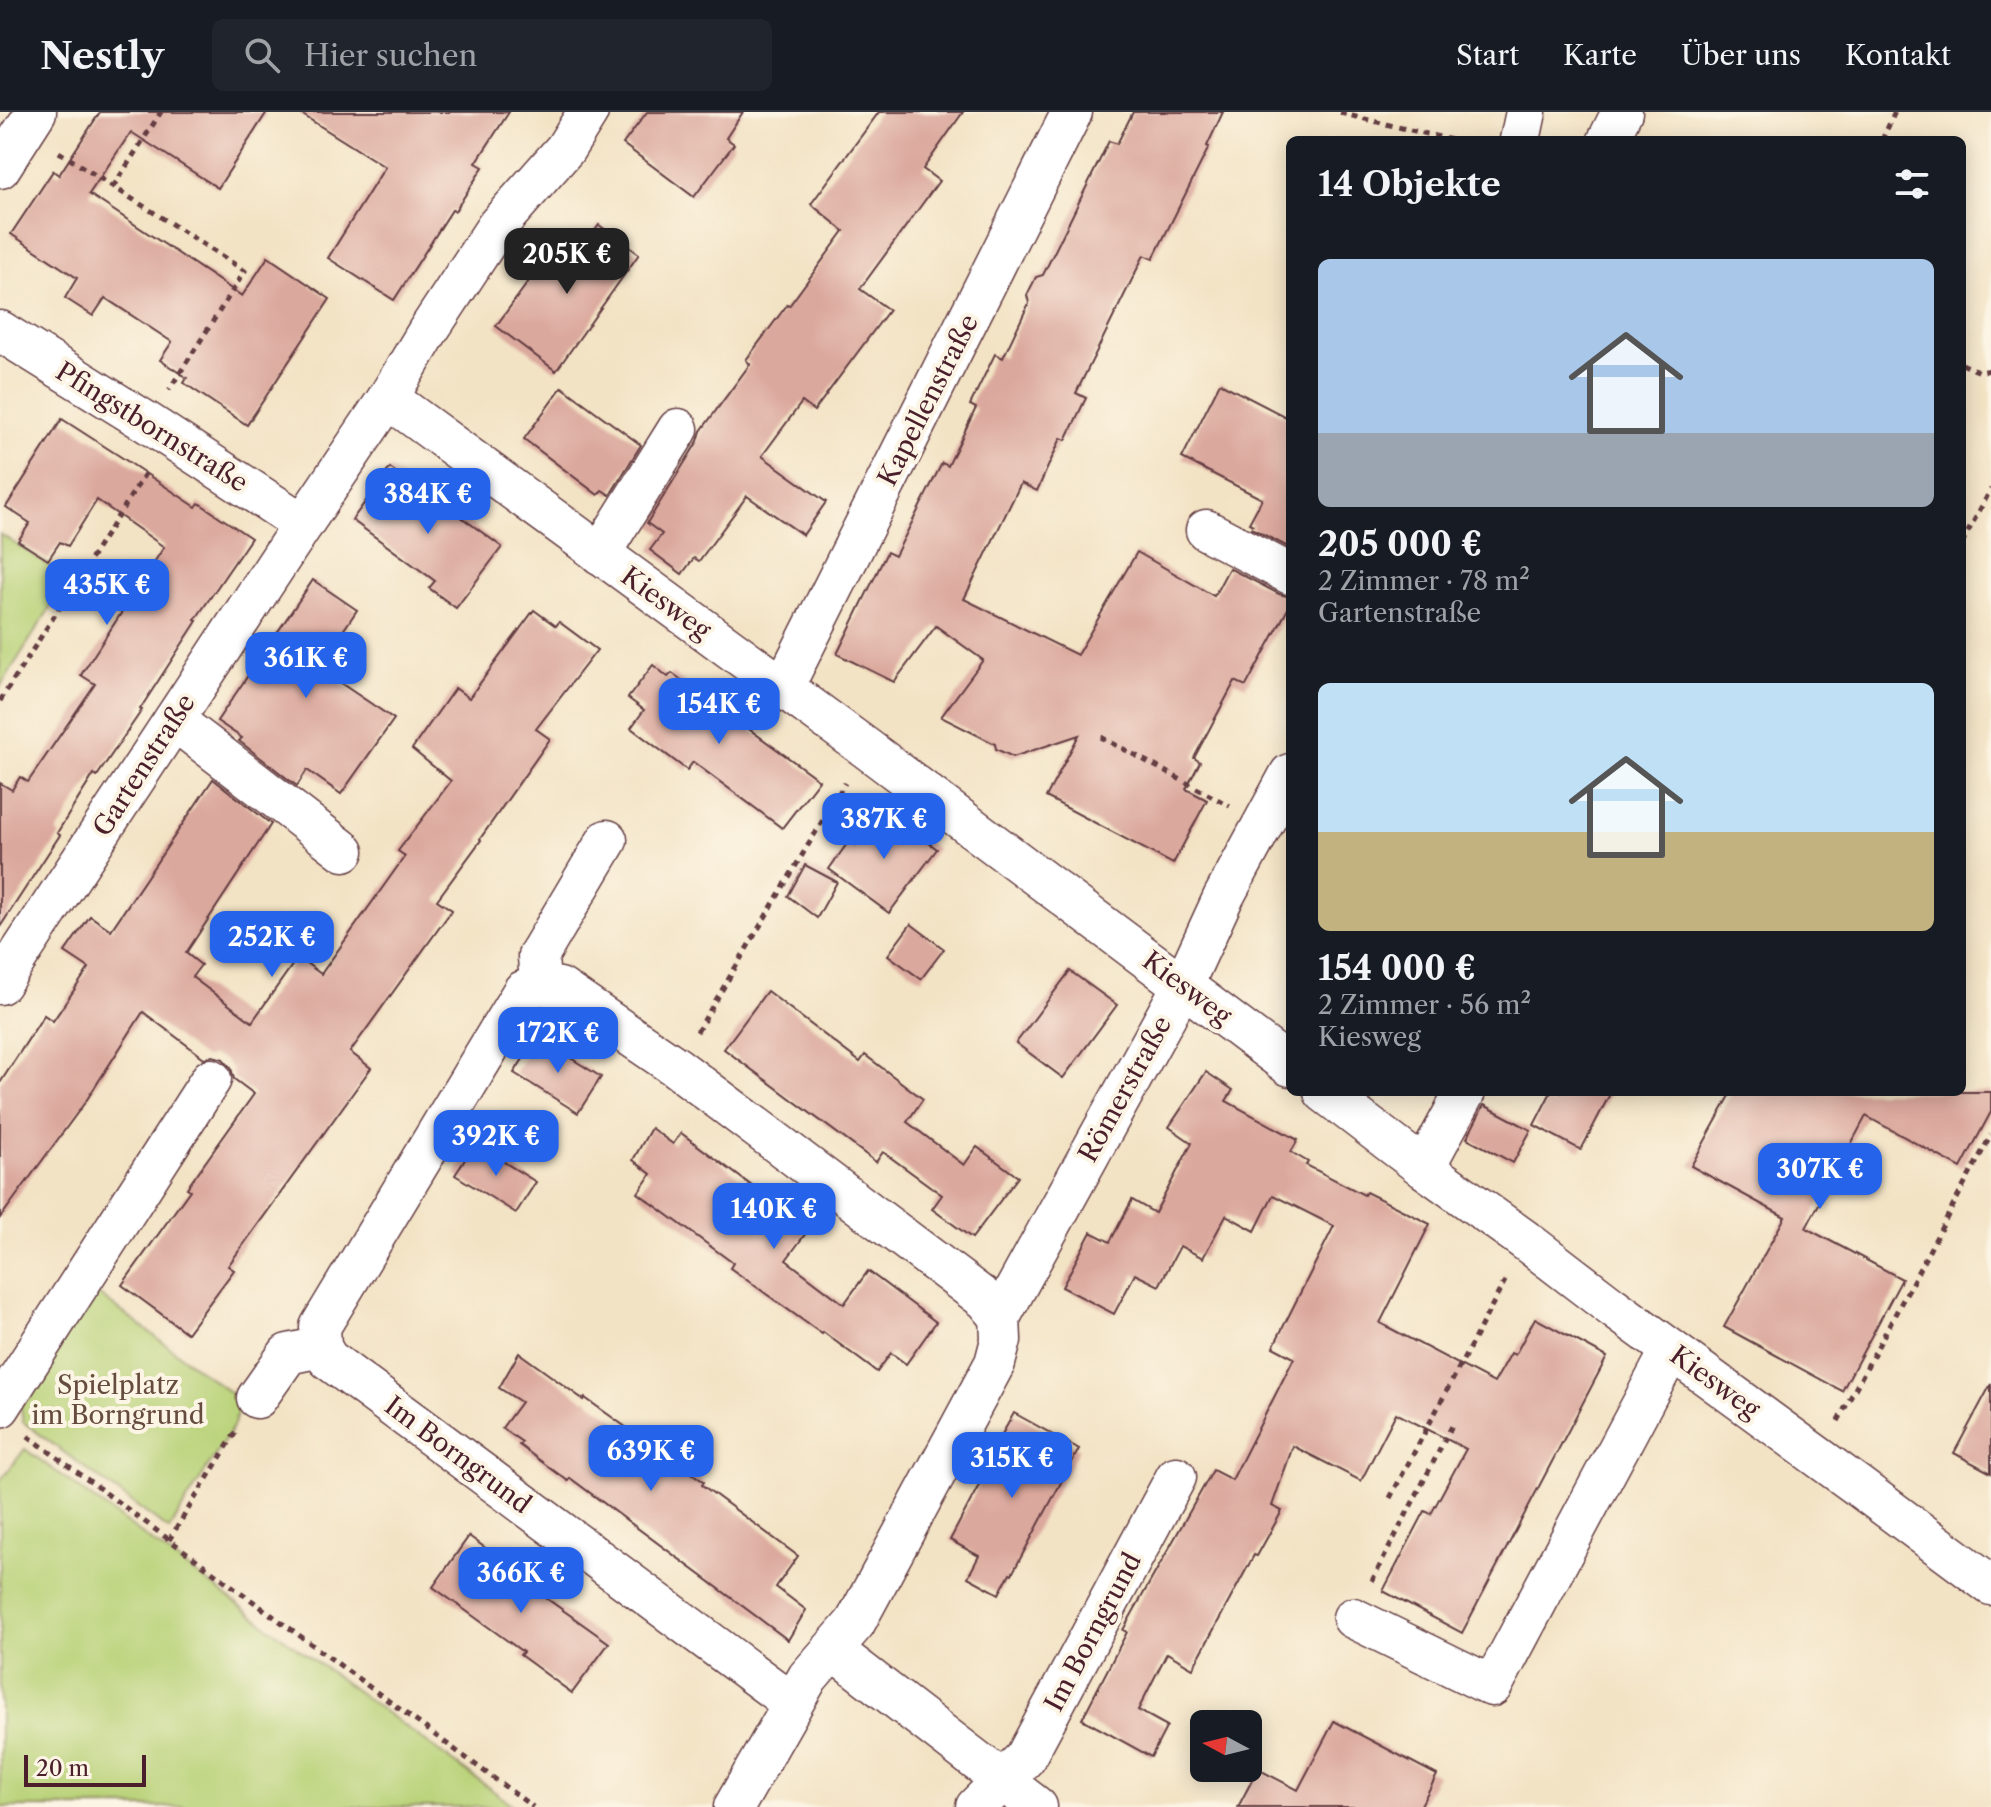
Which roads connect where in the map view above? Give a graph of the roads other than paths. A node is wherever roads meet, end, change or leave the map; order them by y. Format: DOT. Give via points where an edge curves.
graph roads {
  1 [pos="588,112"];
  2 [pos="1072,112"];
  3 [pos="1526,112"];
  4 [pos="1622,112"];
  5 [pos="30,121"];
  6 [pos="1521,136"];
  7 [pos="1610,136"];
  8 [pos="0,168"];
  9 [pos="0,331"];
  10 [pos="388,398"];
  11 [pos="678,429"];
  12 [pos="303,524"];
  13 [pos="1206,530"];
  14 [pos="600,554"];
  15 [pos="1286,572"];
  16 [pos="783,688"];
  17 [pos="174,720"];
  18 [pos="1286,781"];
  19 [pos="607,840"];
  20 [pos="344,851"];
  21 [pos="0,984"];
  22 [pos="540,985"];
  23 [pos="1183,985"];
  24 [pos="1286,1063"];
  25 [pos="211,1079"];
  26 [pos="1329,1096"];
  27 [pos="1463,1096"];
  28 [pos="1424,1168"];
  29 [pos="1000,1317"];
  30 [pos="321,1347"];
  31 [pos="1671,1350"];
  32 [pos="257,1398"];
  33 [pos="12,1420"];
  34 [pos="1176,1477"];
  35 [pos="1991,1585"];
  36 [pos="1353,1618"];
  37 [pos="833,1650"];
  38 [pos="792,1703"];
  39 [pos="989,1794"];
  40 [pos="734,1807"];
  41 [pos="1037,1807"];
  1 -- 10 [label="street, Gartenstraße" via="565,149 497,226"];
  2 -- 16 [label="street, Kapellenstraße"];
  3 -- 6 [label="street"];
  4 -- 7 [label="street"];
  5 -- 8 [label="street"];
  9 -- 12 [label="street, Pfingstbornstraße"];
  10 -- 12 [label="street, Gartenstraße"];
  10 -- 14 [label="street, Kiesweg"];
  11 -- 14 [label="street"];
  12 -- 17 [label="street, Gartenstraße"];
  13 -- 15 [label="street"];
  14 -- 16 [label="street, Kiesweg"];
  16 -- 23 [label="street, Kiesweg"];
  17 -- 20 [label="street"];
  17 -- 21 [label="street, Gartenstraße"];
  18 -- 23 [label="street, Römerstraße"];
  19 -- 22 [label="street" via="538,956"];
  22 -- 29 [label="street" via="560,988 676,1067 986,1300"];
  22 -- 30 [label="street" via="523,991 320,1327"];
  23 -- 24 [label="street, Kiesweg"];
  23 -- 29 [label="street, Römerstraße"];
  25 -- 33 [label="street"];
  26 -- 28 [label="street, Kiesweg"];
  27 -- 28 [label="street"];
  28 -- 31 [label="street, Kiesweg"];
  29 -- 37 [label="street" via="995,1363 855,1623"];
  30 -- 32 [label="street" via="288,1354"];
  30 -- 38 [label="street, Im Borngrund" via="328,1359"];
  31 -- 35 [label="street, Kiesweg"];
  31 -- 36 [label="street" via="1492,1686"];
  34 -- 39 [label="street, Im Borngrund" via="1025,1758"];
  37 -- 38 [label="street"];
  37 -- 39 [label="street"];
  38 -- 40 [label="street"];
  39 -- 41 [label="street"];
}
